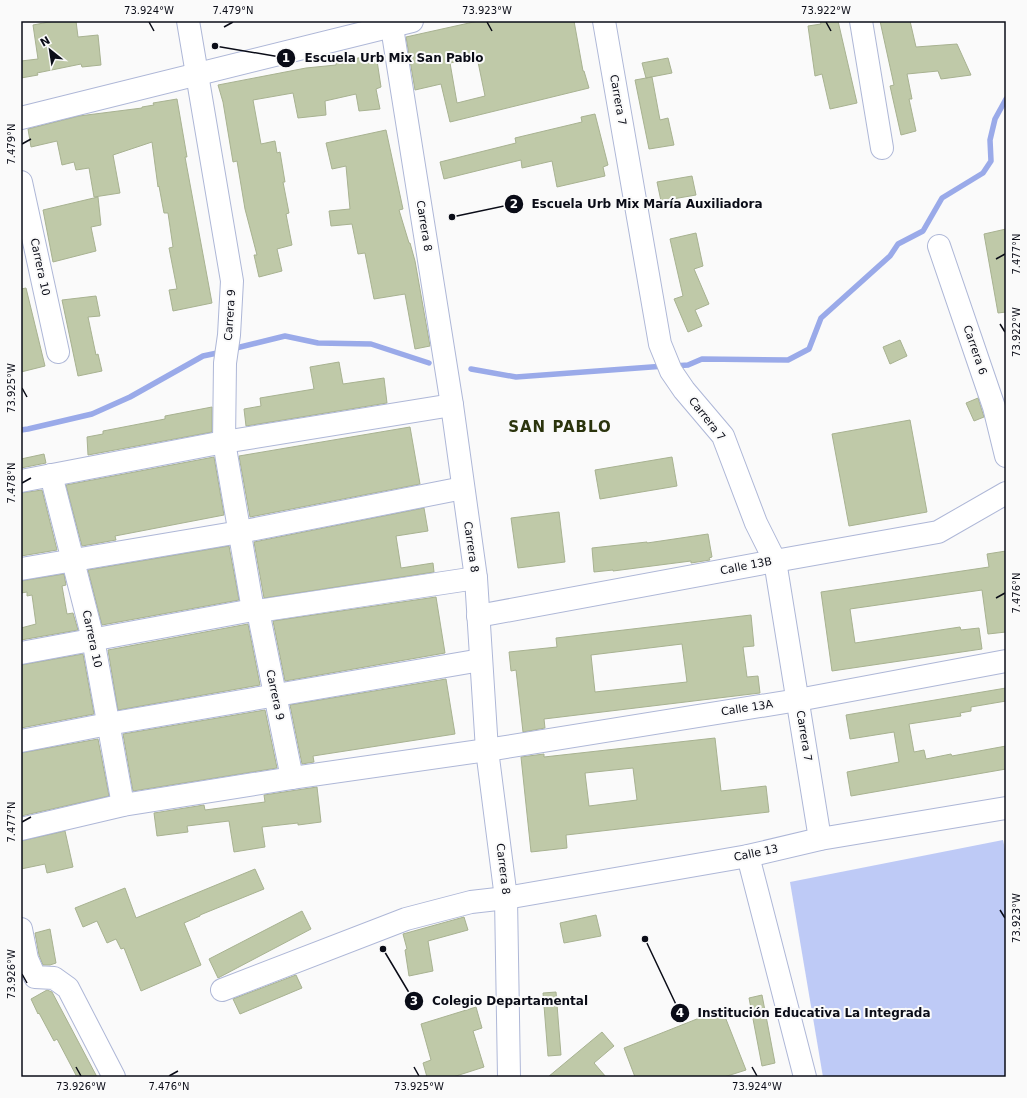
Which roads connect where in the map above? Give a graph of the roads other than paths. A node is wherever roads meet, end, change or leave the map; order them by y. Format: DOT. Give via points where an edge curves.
graph roads {
  1 [pos="188,21"];
  2 [pos="604,21"];
  3 [pos="861,21"];
  4 [pos="398,23"];
  5 [pos="197,74"];
  6 [pos="21,118"];
  7 [pos="882,148"];
  8 [pos="21,182"];
  9 [pos="939,246"];
  10 [pos="58,352"];
  11 [pos="452,405"];
  12 [pos="1000,410"];
  13 [pos="224,442"];
  14 [pos="1005,447"];
  15 [pos="51,475"];
  16 [pos="21,481"];
  17 [pos="463,488"];
  18 [pos="1006,494"];
  19 [pos="240,532"];
  20 [pos="74,560"];
  21 [pos="775,561"];
  22 [pos="21,569"];
  23 [pos="476,578"];
  24 [pos="255,611"];
  25 [pos="478,616"];
  26 [pos="93,639"];
  27 [pos="21,653"];
  28 [pos="480,660"];
  29 [pos="1006,661"];
  30 [pos="274,695"];
  31 [pos="798,700"];
  32 [pos="108,724"];
  33 [pos="21,741"];
  34 [pos="487,750"];
  35 [pos="292,778"];
  36 [pos="123,805"];
  37 [pos="1006,808"];
  38 [pos="21,829"];
  39 [pos="820,839"];
  40 [pos="748,856"];
  41 [pos="506,898"];
  42 [pos="21,929"];
  43 [pos="28,981"];
  44 [pos="222,990"];
  45 [pos="114,1077"];
  46 [pos="509,1077"];
  47 [pos="805,1077"];
  1 -- 5 [label="street, Carrera 9"];
  2 -- 21 [label="street, Carrera 7" via="660,344 684,390 723,436 756,523"];
  3 -- 7 [label="street"];
  4 -- 5 [label="street"];
  4 -- 11 [label="street, Carrera 8"];
  5 -- 6 [label="street"];
  5 -- 13 [label="street, Carrera 9" via="232,281 225,362"];
  8 -- 10 [label="street, Carrera 10"];
  9 -- 12 [label="street, Carrera 6"];
  11 -- 13 [label="street"];
  11 -- 17 [label="street, Carrera 8"];
  12 -- 14 [label="street, Carrera 6"];
  13 -- 15 [label="street"];
  13 -- 19 [label="street, Carrera 9"];
  15 -- 16 [label="street"];
  15 -- 20 [label="street, Carrera 10"];
  17 -- 19 [label="street"];
  17 -- 23 [label="street, Carrera 8"];
  18 -- 21 [label="street, Calle 13B" via="938,532"];
  19 -- 20 [label="street"];
  19 -- 24 [label="street, Carrera 9"];
  20 -- 22 [label="street"];
  20 -- 26 [label="street, Carrera 10"];
  21 -- 25 [label="street, Calle 13B"];
  21 -- 31 [label="street, Carrera 7"];
  23 -- 24 [label="street"];
  23 -- 25 [label="street, Carrera 8"];
  24 -- 26 [label="street"];
  24 -- 30 [label="street, Carrera 9"];
  25 -- 28 [label="street, Carrera 8"];
  26 -- 27 [label="street"];
  26 -- 32 [label="street, Carrera 10"];
  28 -- 30 [label="street"];
  28 -- 34 [label="street, Carrera 8"];
  29 -- 31 [label="street, Calle 13A"];
  30 -- 32 [label="street"];
  30 -- 35 [label="street, Carrera 9"];
  31 -- 34 [label="street, Calle 13A"];
  31 -- 39 [label="street, Carrera 7"];
  32 -- 33 [label="street"];
  32 -- 36 [label="street, Carrera 10"];
  34 -- 35 [label="street, Calle 13A"];
  34 -- 41 [label="street, Carrera 8"];
  35 -- 36 [label="street, Calle 13A"];
  36 -- 38 [label="street, Calle 13A"];
  37 -- 39 [label="street, Calle 13"];
  39 -- 40 [label="street, Calle 13"];
  40 -- 41 [label="street, Calle 13"];
  40 -- 47 [label="street"];
  41 -- 44 [label="street, Calle 13" via="471,902 406,919"];
  41 -- 46 [label="street, Carrera 8"];
  42 -- 43 [label="street"];
  43 -- 45 [label="street" via="54,978 68,988"];
}
